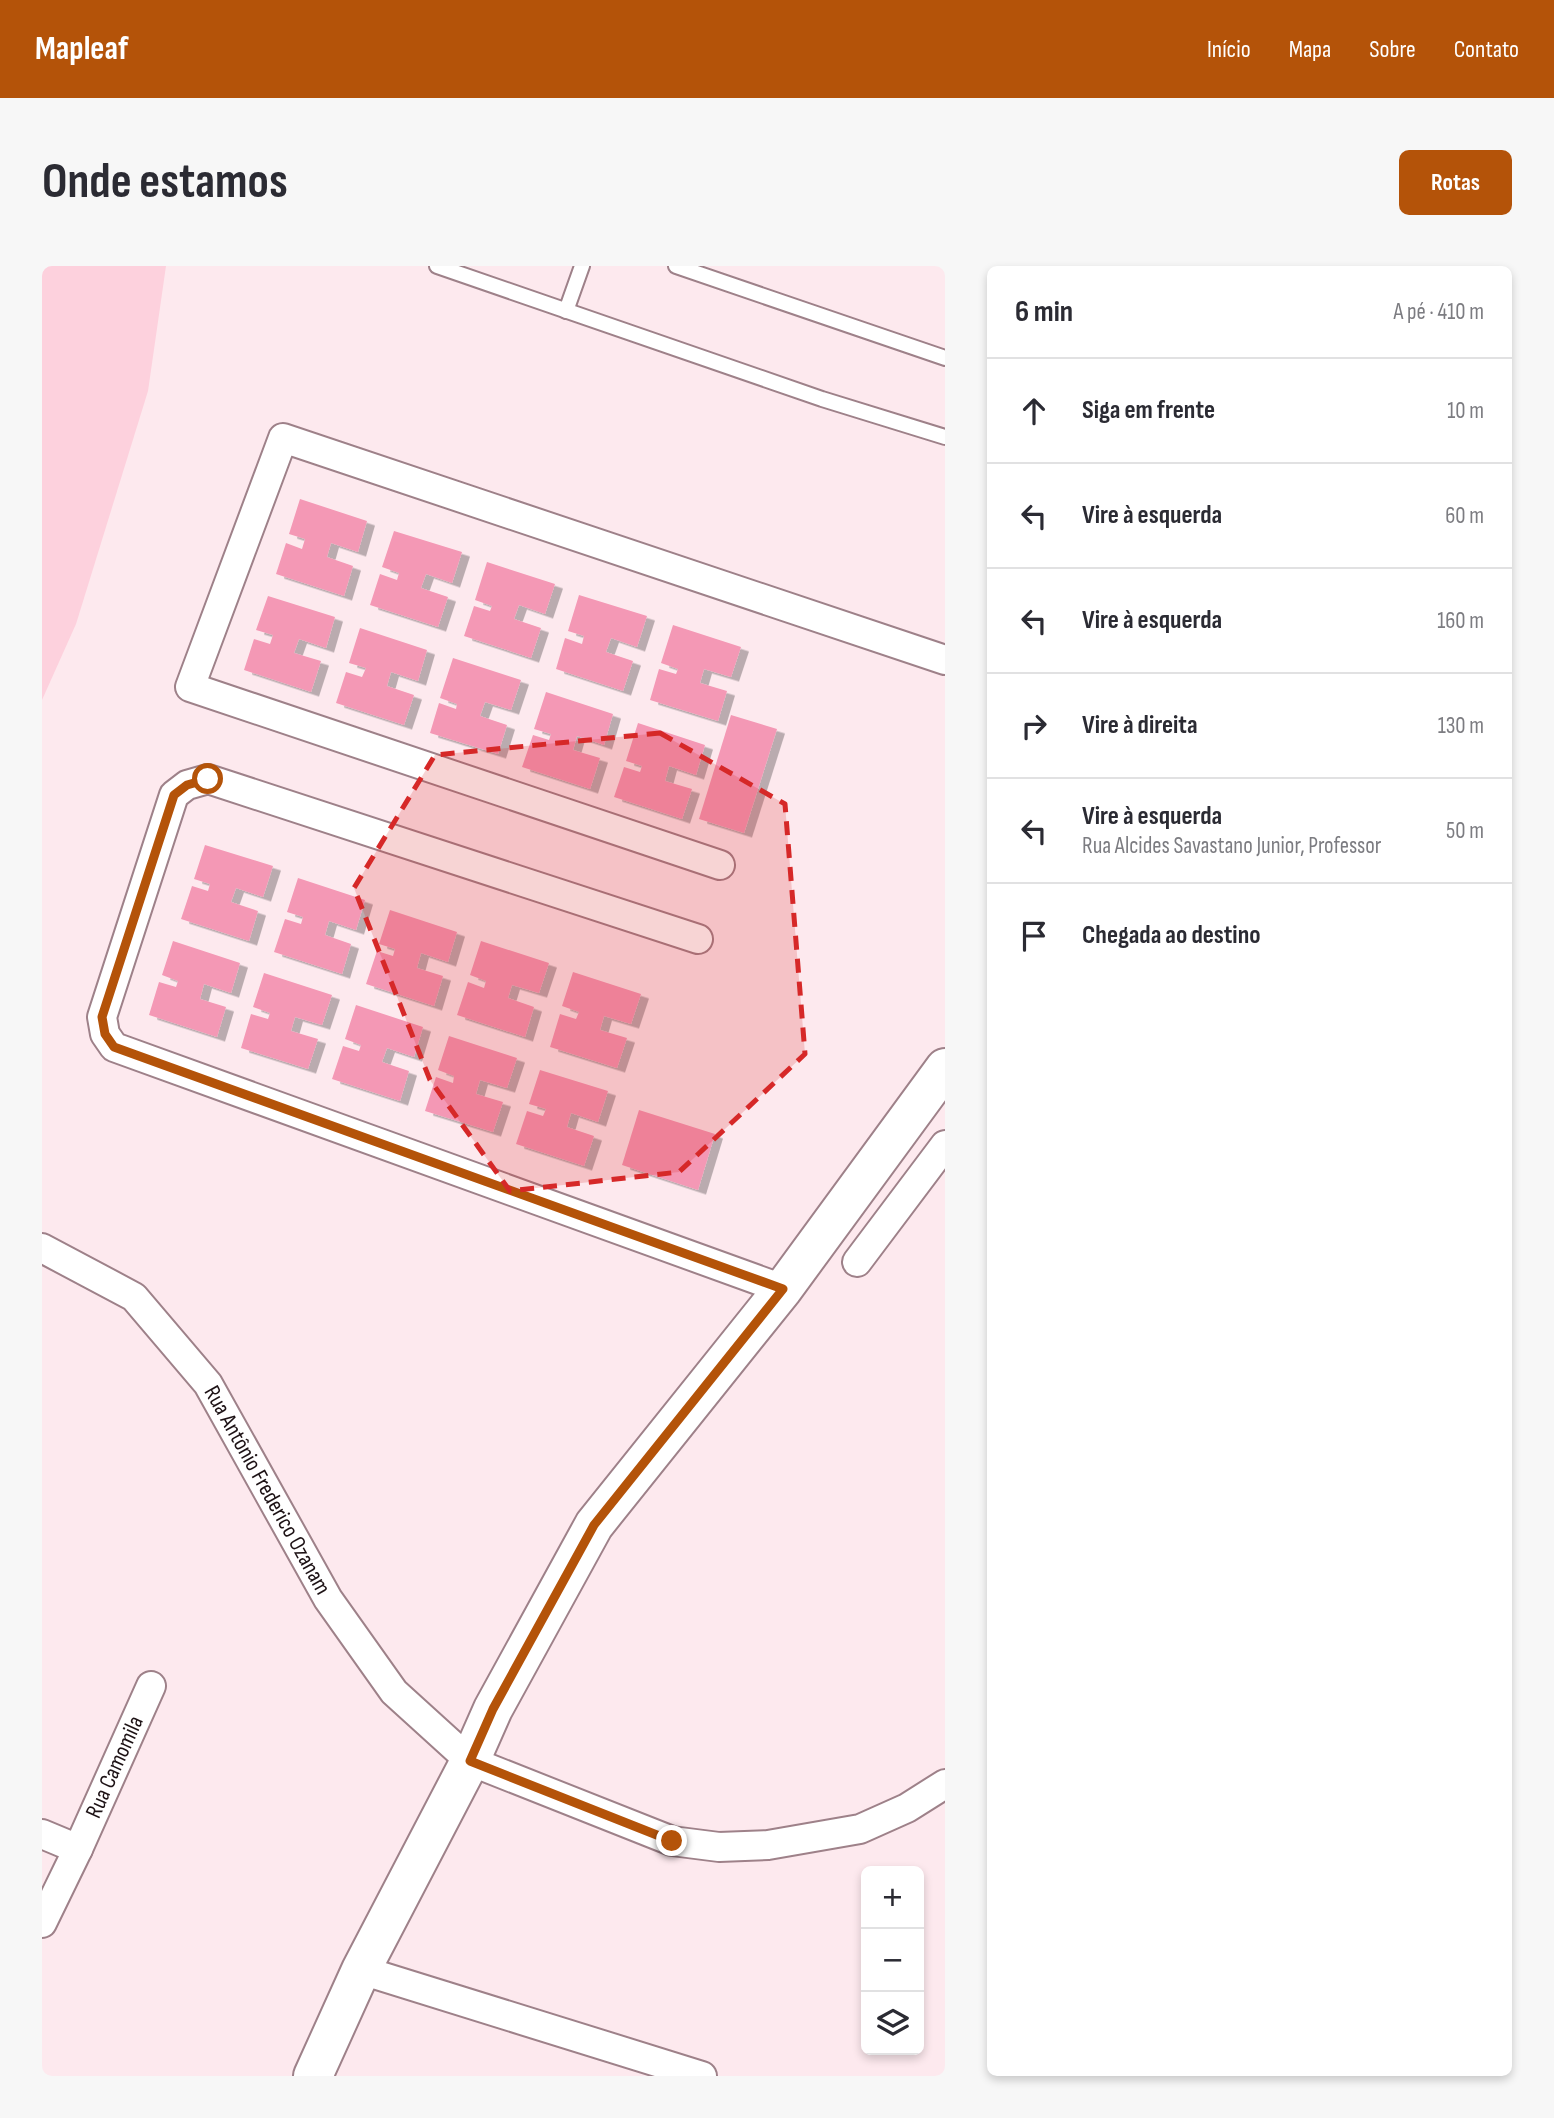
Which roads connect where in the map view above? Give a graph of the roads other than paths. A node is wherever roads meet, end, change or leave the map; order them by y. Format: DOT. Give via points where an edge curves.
graph roads {
  1 [pos="437,266"];
  2 [pos="582,266"];
  3 [pos="676,266"];
  4 [pos="566,311"];
  5 [pos="945,358"];
  6 [pos="945,437"];
  7 [pos="945,660"];
  8 [pos="720,864"];
  9 [pos="698,939"];
  10 [pos="945,1068"];
  11 [pos="945,1145"];
  12 [pos="42,1248"];
  13 [pos="857,1262"];
  14 [pos="783,1289"];
  15 [pos="151,1686"];
  16 [pos="470,1761"];
  17 [pos="945,1784"];
  18 [pos="42,1834"];
  19 [pos="78,1849"];
  20 [pos="42,1923"];
  21 [pos="361,1970"];
  22 [pos="313,2076"];
  23 [pos="702,2076"];
  1 -- 4 [label="lane"];
  2 -- 4 [label="lane"];
  3 -- 5 [label="lane"];
  4 -- 6 [label="lane"];
  7 -- 8 [label="street" via="283,438 190,687"];
  9 -- 14 [label="street" via="208,779 187,785 174,795 102,1017 105,1034 114,1047"];
  10 -- 14 [label="main road"];
  11 -- 13 [label="street"];
  12 -- 16 [label="street, Rua Antônio Frederico Ozanam" via="134,1297 208,1384 328,1599 394,1692"];
  14 -- 16 [label="main road" via="594,1525 493,1709"];
  15 -- 19 [label="street, Rua Camomila"];
  16 -- 17 [label="street" via="672,1841 719,1847 768,1845 860,1829"];
  16 -- 21 [label="main road"];
  18 -- 19 [label="street"];
  19 -- 20 [label="street, Rua Camomila"];
  21 -- 22 [label="main road"];
  21 -- 23 [label="street"];
}
